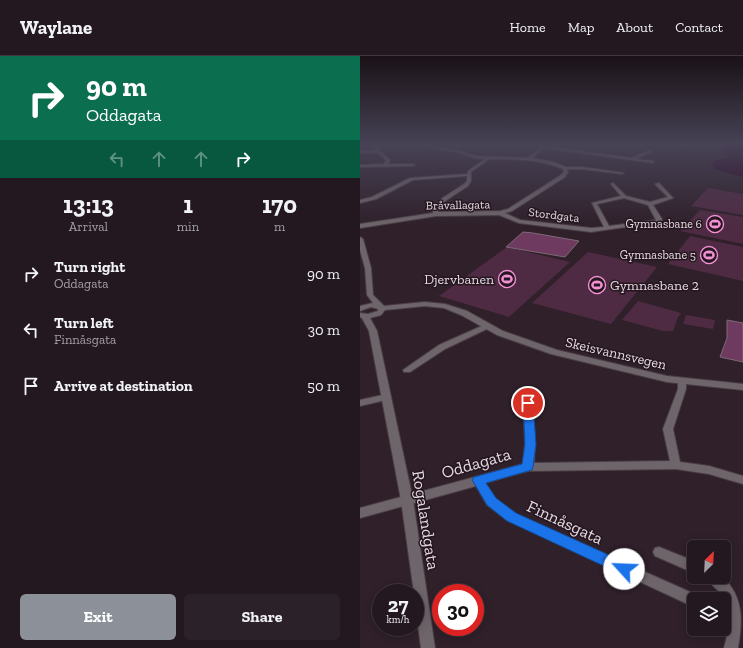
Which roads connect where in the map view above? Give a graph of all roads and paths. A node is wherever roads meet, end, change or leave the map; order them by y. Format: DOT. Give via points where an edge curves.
graph roads {
  1 [pos="470,172"];
  2 [pos="566,172"];
  3 [pos="611,172"];
  4 [pos="622,173"];
  5 [pos="468,175"];
  6 [pos="613,184"];
  7 [pos="657,184"];
  8 [pos="624,197"];
  9 [pos="360,202"];
  10 [pos="650,204"];
  11 [pos="500,213"];
  12 [pos="436,214"];
  13 [pos="360,226"];
  14 [pos="607,227"];
  15 [pos="360,239"];
  16 [pos="362,253"];
  17 [pos="370,295"];
  18 [pos="380,307"];
  19 [pos="362,312"];
  20 [pos="375,315"];
  21 [pos="487,327"];
  22 [pos="373,331"];
  23 [pos="407,370"];
  24 [pos="682,382"];
  25 [pos="743,388"];
  26 [pos="527,390"];
  27 [pos="388,397"];
  28 [pos="360,402"];
  29 [pos="676,465"];
  30 [pos="528,467"];
  31 [pos="478,480"];
  32 [pos="743,480"];
  33 [pos="407,500"];
  34 [pos="360,513"];
  35 [pos="659,552"];
  36 [pos="687,564"];
  37 [pos="723,584"];
  38 [pos="687,598"];
  39 [pos="731,618"];
  40 [pos="738,621"];
  41 [pos="428,648"];
  42 [pos="732,648"];
  1 -- 5 [label="street"];
  2 -- 11 [label="street, Bråvallagata" via="510,210"];
  3 -- 4 [label="street"];
  5 -- 9 [label="street" via="412,179 374,198"];
  5 -- 12 [label="street" via="469,181 466,185 443,200 435,209"];
  6 -- 8 [label="street"];
  7 -- 10 [label="street" via="671,198"];
  8 -- 10 [label="street, Stordgata"];
  8 -- 14 [label="street, Stordgata" via="594,204"];
  10 -- 14 [label="street, Stordgata" via="659,221"];
  11 -- 12 [label="street, Bråvallagata"];
  11 -- 14 [label="street, Stordgata" via="519,221 591,230"];
  12 -- 13 [label="street, Bråvallagata"];
  15 -- 16 [label="street"];
  16 -- 17 [label="street"];
  17 -- 18 [label="street"];
  17 -- 19 [label="street"];
  18 -- 19 [label="street, Skeisvannsvegen" via="370,305"];
  18 -- 20 [label="street" via="381,312"];
  18 -- 21 [label="street, Skeisvannsvegen" via="440,305 454,309"];
  19 -- 20 [label="street"];
  19 -- 22 [label="street, Rogalandgata"];
  20 -- 22 [label="street, Rogalandgata" via="376,324"];
  21 -- 23 [label="street" via="442,347"];
  21 -- 24 [label="street, Skeisvannsvegen" via="516,340 554,352"];
  22 -- 27 [label="street, Rogalandgata"];
  24 -- 25 [label="street, Skeisvannsvegen"];
  24 -- 29 [label="street" via="668,429"];
  26 -- 30 [label="street" via="530,444"];
  27 -- 28 [label="street"];
  27 -- 33 [label="street, Rogalandgata"];
  29 -- 30 [label="street, Oddagata"];
  29 -- 32 [label="street, Oddagata" via="709,470"];
  30 -- 31 [label="street, Oddagata"];
  31 -- 33 [label="street, Oddagata"];
  31 -- 38 [label="street, Finnåsgata" via="491,502 511,517"];
  33 -- 34 [label="street, Oddagata"];
  33 -- 41 [label="street, Rogalandgata"];
  35 -- 36 [label="street"];
  37 -- 40 [label="street" via="740,599"];
  39 -- 40 [label="street"];
  40 -- 42 [label="street"];
}
